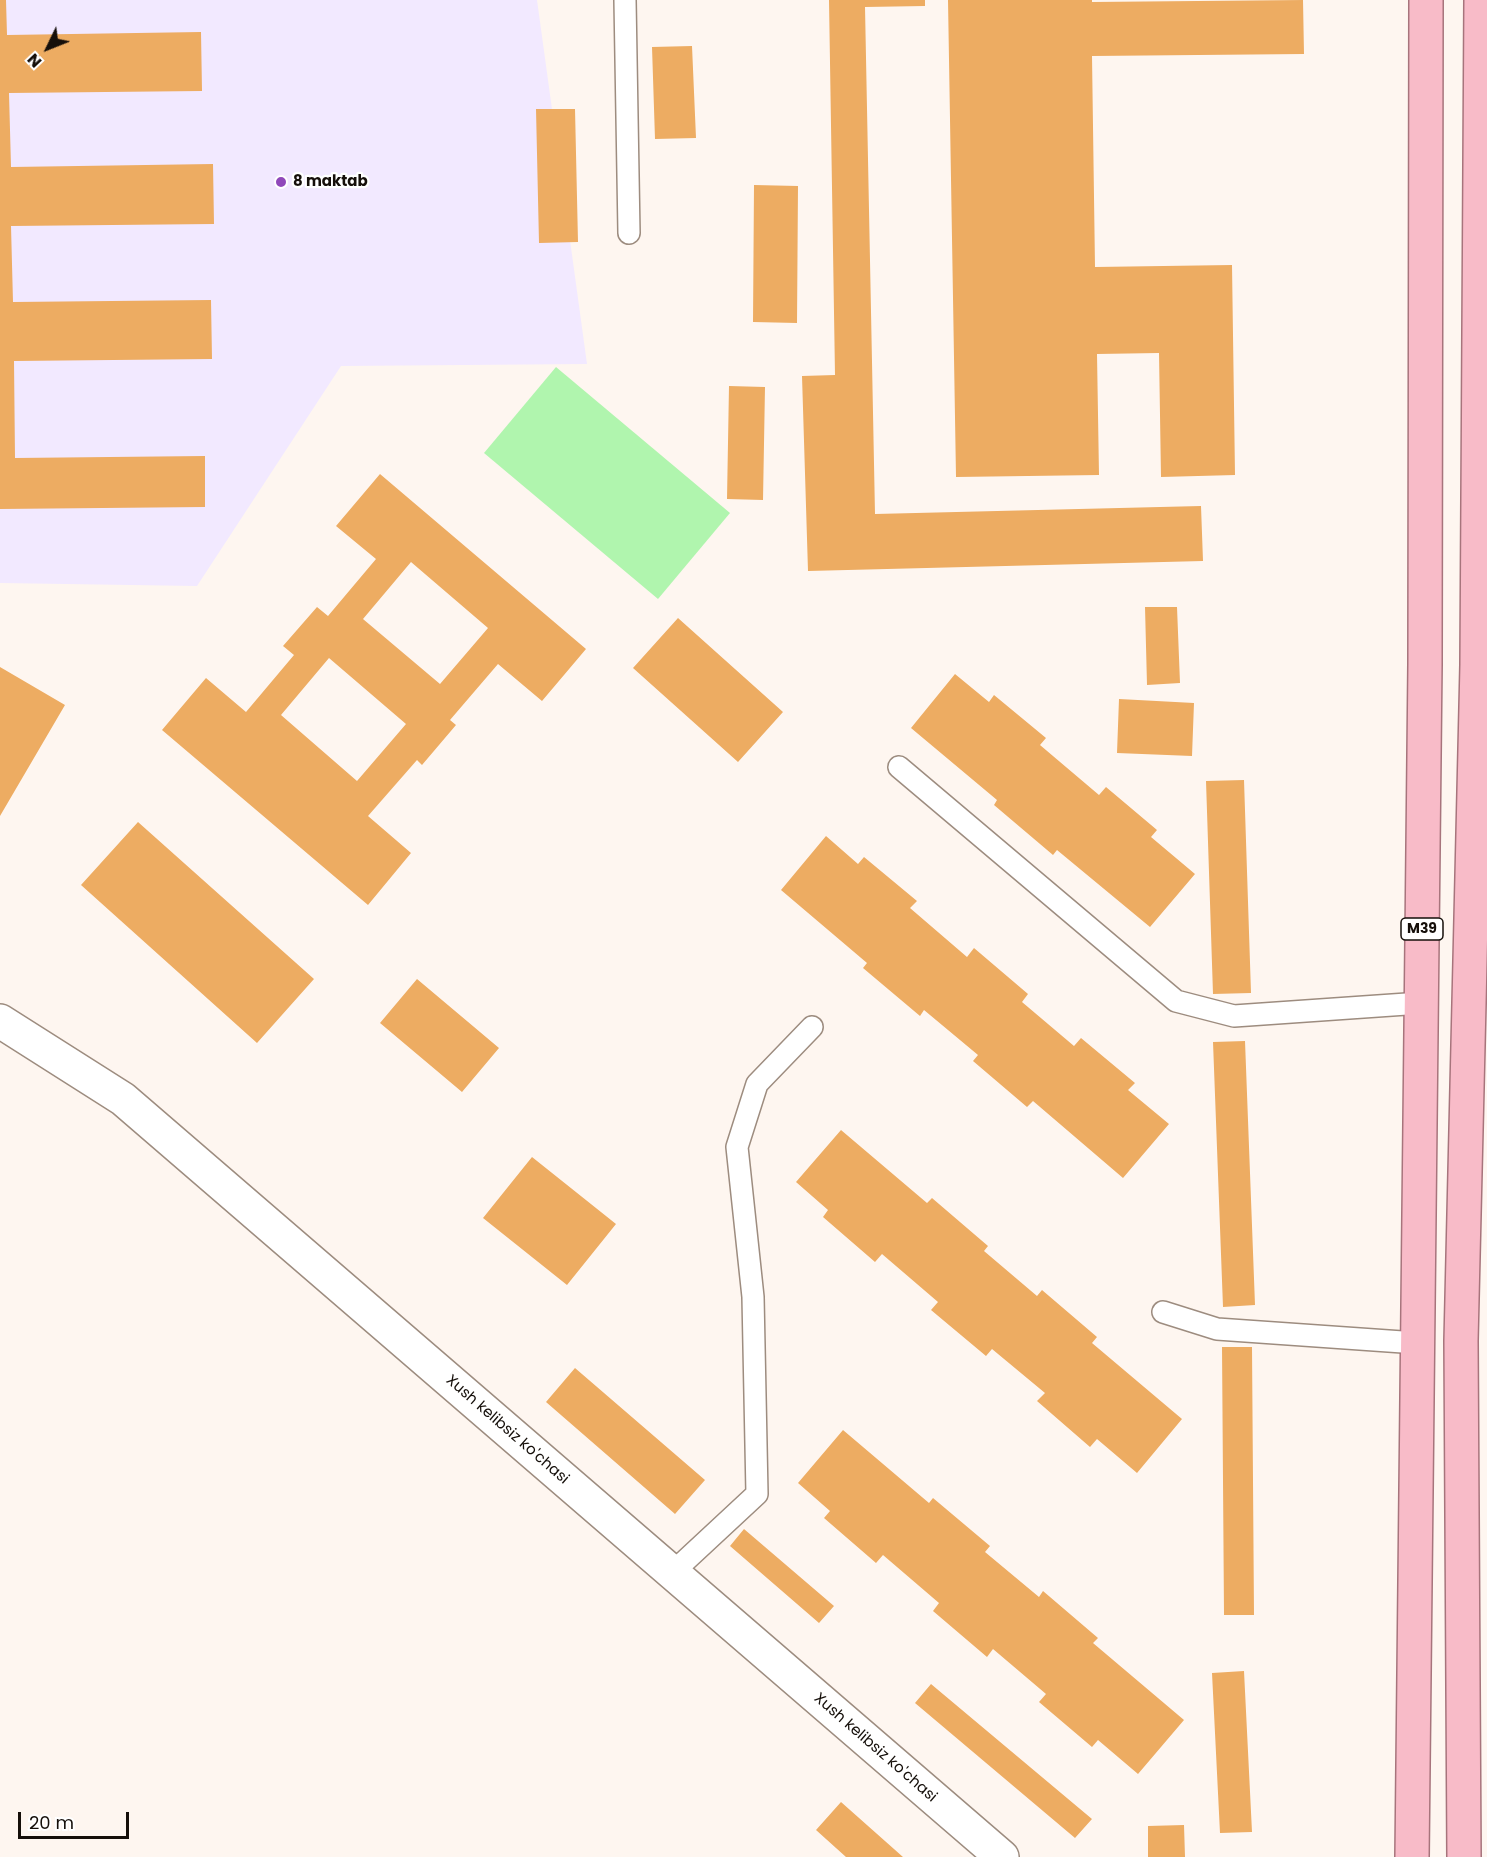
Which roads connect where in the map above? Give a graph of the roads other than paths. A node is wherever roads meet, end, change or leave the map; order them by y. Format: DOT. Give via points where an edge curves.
graph roads {
  1 [pos="625,0"];
  2 [pos="1425,0"];
  3 [pos="1481,0"];
  4 [pos="629,233"];
  5 [pos="1482,499"];
  6 [pos="898,767"];
  7 [pos="1421,1003"];
  8 [pos="0,1021"];
  9 [pos="812,1026"];
  10 [pos="1163,1312"];
  11 [pos="1418,1342"];
  12 [pos="672,1573"];
  13 [pos="1002,1857"];
  14 [pos="1412,1857"];
  15 [pos="1464,1857"];
  1 -- 4 [label="lane"];
  2 -- 7 [label="highway, M39"];
  3 -- 5 [label="highway"];
  5 -- 15 [label="highway" via="1461,1341"];
  6 -- 7 [label="lane" via="1176,1001 1234,1016"];
  7 -- 11 [label="highway, M39"];
  8 -- 12 [label="street, Xush kelibsiz ko'chasi" via="123,1099"];
  9 -- 12 [label="lane" via="758,1084 737,1147 753,1297 757,1494"];
  10 -- 11 [label="lane" via="1216,1329"];
  11 -- 14 [label="highway, M39"];
  12 -- 13 [label="street, Xush kelibsiz ko'chasi"];
}
